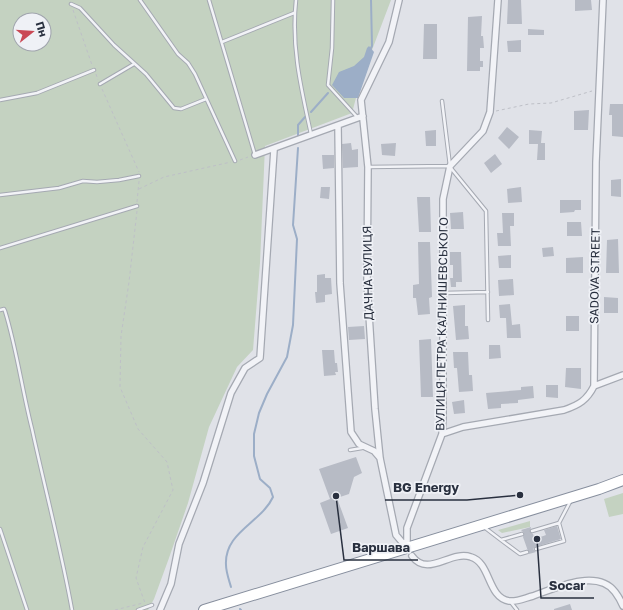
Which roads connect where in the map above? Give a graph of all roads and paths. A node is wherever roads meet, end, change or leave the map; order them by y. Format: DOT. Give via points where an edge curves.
graph roads {
  1 [pos="146,0"];
  2 [pos="209,0"];
  3 [pos="296,0"];
  4 [pos="333,0"];
  5 [pos="399,0"];
  6 [pos="498,0"];
  7 [pos="603,0"];
  8 [pos="140,1"];
  9 [pos="71,4"];
  10 [pos="294,13"];
  11 [pos="222,42"];
  12 [pos="134,64"];
  13 [pos="94,70"];
  14 [pos="100,84"];
  15 [pos="599,89"];
  16 [pos="206,99"];
  17 [pos="0,100"];
  18 [pos="442,101"];
  19 [pos="490,112"];
  20 [pos="361,117"];
  21 [pos="338,126"];
  22 [pos="312,136"];
  23 [pos="274,150"];
  24 [pos="255,155"];
  25 [pos="235,161"];
  26 [pos="450,166"];
  27 [pos="368,167"];
  28 [pos="139,176"];
  29 [pos="138,189"];
  30 [pos="0,195"];
  31 [pos="137,206"];
  32 [pos="0,248"];
  33 [pos="488,292"];
  34 [pos="444,293"];
  35 [pos="0,310"];
  36 [pos="488,320"];
  37 [pos="623,375"];
  38 [pos="594,386"];
  39 [pos="442,434"];
  40 [pos="365,447"];
  41 [pos="350,450"];
  42 [pos="380,458"];
  43 [pos="623,480"];
  44 [pos="573,496"];
  45 [pos="559,523"];
  46 [pos="480,525"];
  47 [pos="0,529"];
  48 [pos="532,531"];
  49 [pos="522,534"];
  50 [pos="501,540"];
  51 [pos="536,549"];
  52 [pos="410,552"];
  53 [pos="527,552"];
  54 [pos="509,601"];
  55 [pos="144,602"];
  56 [pos="152,606"];
  57 [pos="623,606"];
  58 [pos="223,607"];
  59 [pos="27,610"];
  60 [pos="72,610"];
  61 [pos="115,610"];
  62 [pos="138,610"];
  63 [pos="160,610"];
  64 [pos="204,610"];
  65 [pos="517,610"];
  1 -- 8 [label="lane"];
  2 -- 11 [label="lane"];
  3 -- 10 [label="lane"];
  4 -- 20 [label="lane" via="328,85"];
  5 -- 20 [label="street, ДАЧНА ВУЛИЦЯ" via="389,42 362,100"];
  6 -- 19 [label="street"];
  7 -- 15 [label="street, SADOVA STREET"];
  8 -- 16 [label="lane" via="192,70"];
  9 -- 12 [label="lane" via="80,8"];
  9 -- 13 [label="path"];
  10 -- 11 [label="lane"];
  10 -- 22 [label="lane" via="298,76"];
  11 -- 24 [label="lane"];
  12 -- 14 [label="lane"];
  12 -- 16 [label="lane" via="146,74 174,108 181,109"];
  13 -- 14 [label="path"];
  13 -- 17 [label="lane" via="37,93"];
  14 -- 28 [label="path" via="139,170"];
  15 -- 19 [label="path" via="551,103 529,104"];
  15 -- 38 [label="street, SADOVA STREET"];
  16 -- 25 [label="lane"];
  18 -- 26 [label="lane"];
  19 -- 26 [label="street" via="482,131"];
  20 -- 21 [label="street"];
  20 -- 27 [label="street, ДАЧНА ВУЛИЦЯ"];
  21 -- 22 [label="street"];
  21 -- 40 [label="street" via="340,283 351,432 359,444"];
  22 -- 23 [label="street"];
  23 -- 24 [label="street"];
  23 -- 63 [label="street" via="260,358 245,368 230,393 203,484 179,544 170,584"];
  24 -- 25 [label="path"];
  25 -- 29 [label="path" via="164,178"];
  26 -- 27 [label="lane"];
  26 -- 33 [label="lane" via="486,211"];
  26 -- 34 [label="street, ВУЛИЦЯ ПЕТРА КАЛНИШЕВСЬКОГО" via="443,199"];
  27 -- 42 [label="street, ДАЧНА ВУЛИЦЯ" via="367,283"];
  28 -- 29 [label="path"];
  28 -- 30 [label="lane" via="112,181 83,181 59,188"];
  29 -- 31 [label="path"];
  31 -- 32 [label="lane"];
  31 -- 55 [label="path" via="130,282 120,336 120,387 138,429 167,462 173,490 143,547 136,578"];
  33 -- 34 [label="lane"];
  33 -- 36 [label="lane"];
  34 -- 39 [label="street, ВУЛИЦЯ ПЕТРА КАЛНИШЕВСЬКОГО"];
  35 -- 60 [label="lane" via="5,311 14,342"];
  37 -- 38 [label="street"];
  38 -- 39 [label="street" via="588,397 579,405 564,410"];
  39 -- 52 [label="street, ВУЛИЦЯ ПЕТРА КАЛНИШЕВСЬКОГО" via="407,528"];
  40 -- 41 [label="lane"];
  40 -- 42 [label="street" via="374,451"];
  42 -- 52 [label="street, ДАЧНА ВУЛИЦЯ" via="384,489 396,535"];
  43 -- 44 [label="highway"];
  44 -- 45 [label="lane"];
  44 -- 46 [label="highway"];
  45 -- 48 [label="lane"];
  45 -- 51 [label="lane" via="564,540"];
  46 -- 50 [label="lane"];
  46 -- 52 [label="highway"];
  47 -- 59 [label="lane"];
  49 -- 50 [label="lane"];
  50 -- 53 [label="lane" via="520,554"];
  52 -- 54 [label="street" via="418,562 426,565 460,556 473,558 485,570 498,594"];
  52 -- 58 [label="highway"];
  54 -- 57 [label="street" via="519,601 584,580 606,585 615,592"];
  54 -- 65 [label="lane"];
  55 -- 56 [label="path"];
  55 -- 61 [label="path"];
  56 -- 62 [label="lane"];
  58 -- 64 [label="highway"];
}
